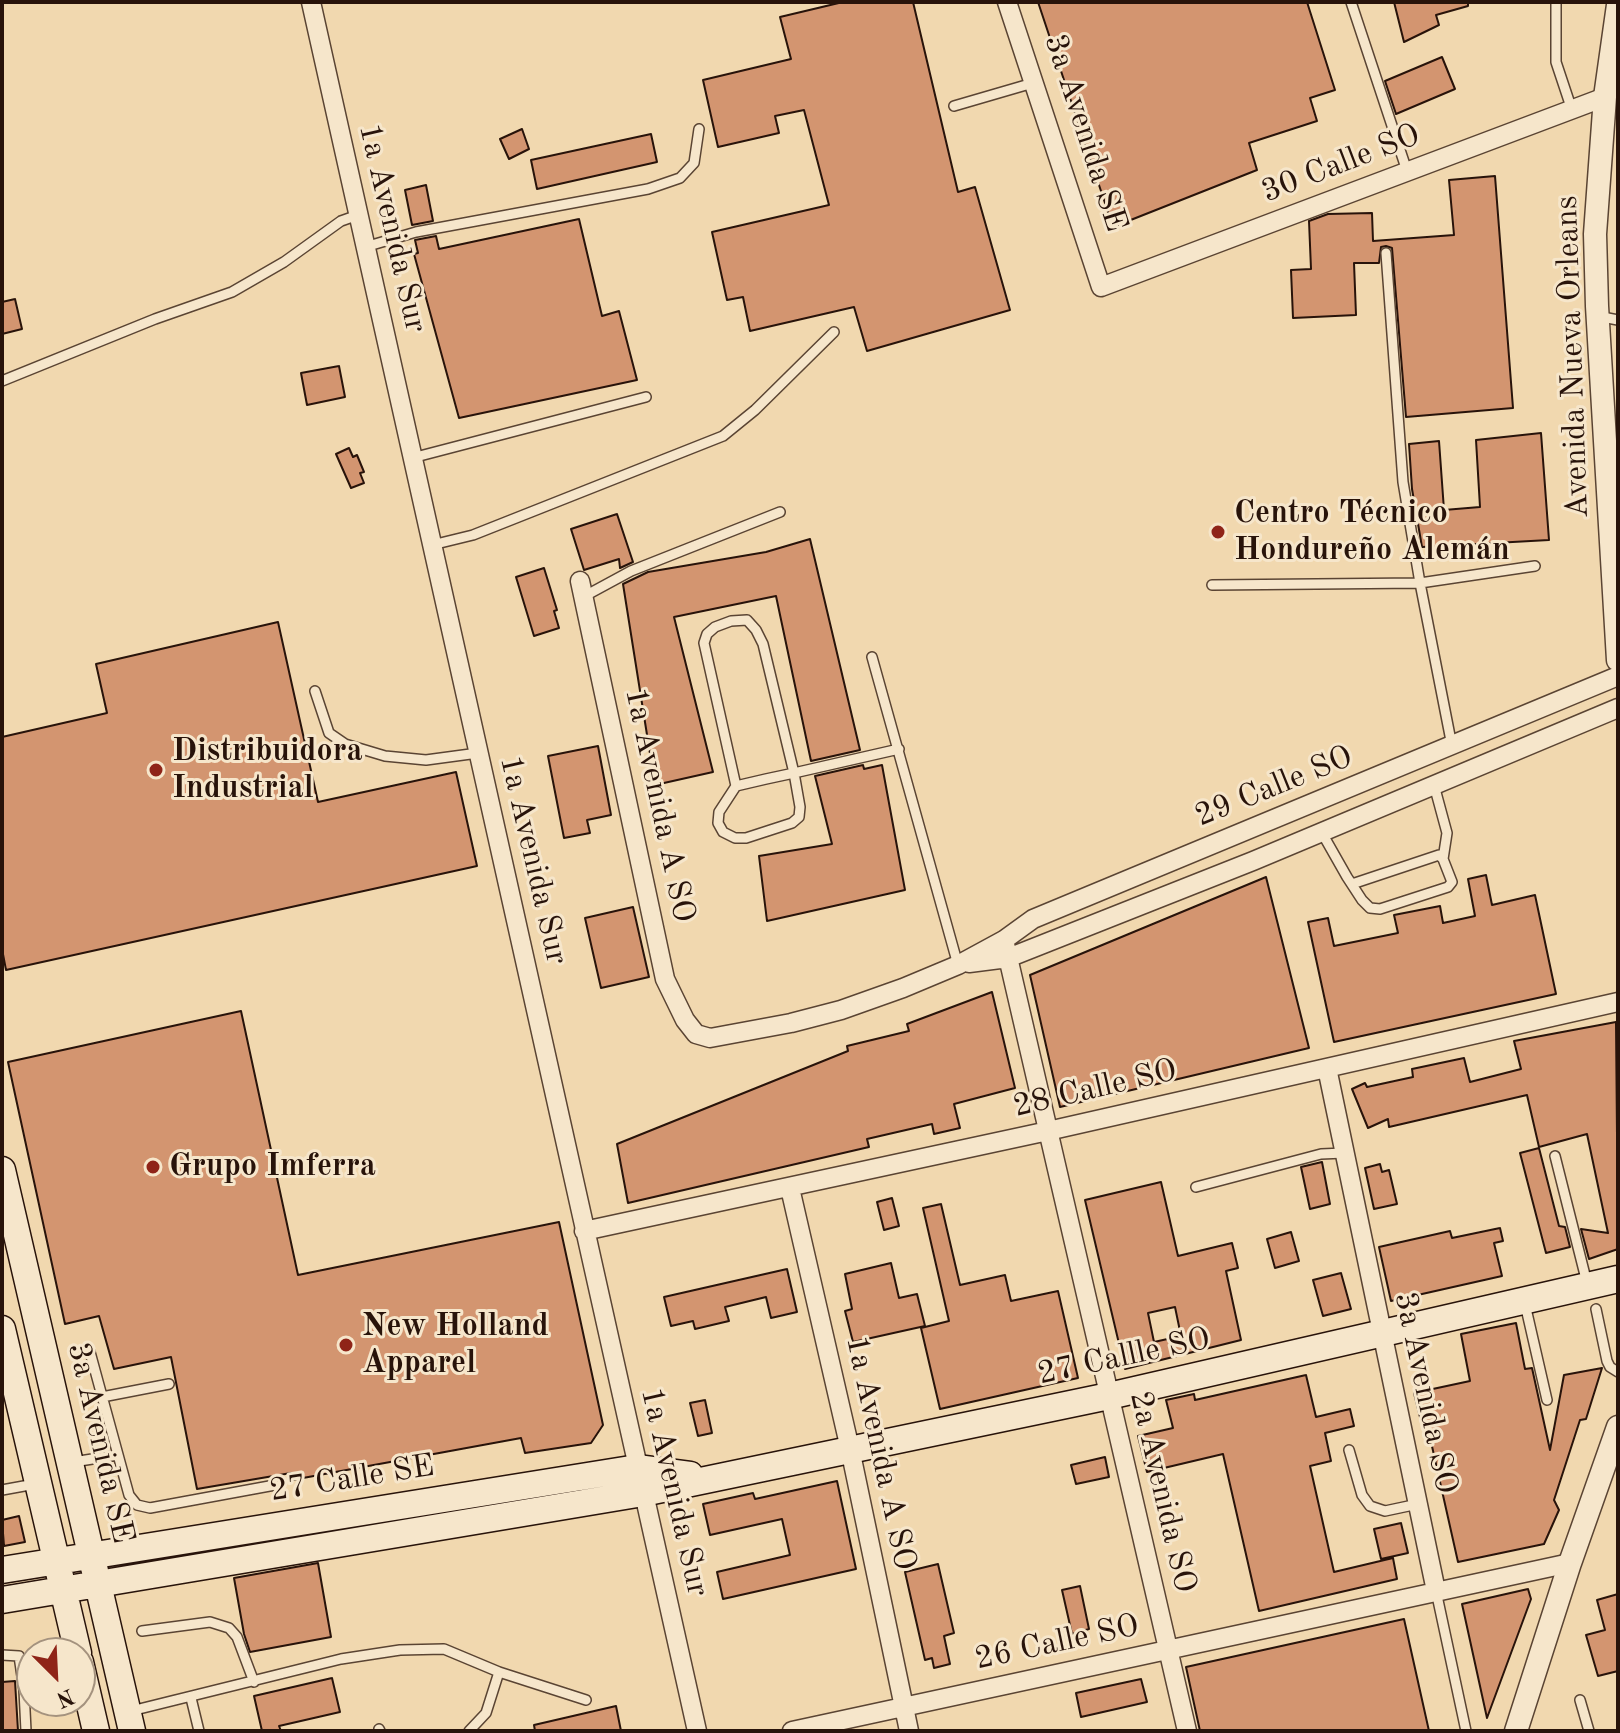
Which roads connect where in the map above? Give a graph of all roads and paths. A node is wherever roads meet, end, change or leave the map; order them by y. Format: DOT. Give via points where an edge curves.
graph roads {
  1 [pos="311,2"];
  2 [pos="1007,2"];
  3 [pos="1351,2"];
  4 [pos="1556,2"];
  5 [pos="1618,5"];
  6 [pos="1033,83"];
  7 [pos="1605,97"];
  8 [pos="954,106"];
  9 [pos="1572,110"];
  10 [pos="699,129"];
  11 [pos="1407,171"];
  12 [pos="358,215"];
  13 [pos="365,247"];
  14 [pos="1386,253"];
  15 [pos="1099,285"];
  16 [pos="1608,318"];
  17 [pos="834,332"];
  18 [pos="2,381"];
  19 [pos="646,397"];
  20 [pos="1610,409"];
  21 [pos="412,458"];
  22 [pos="780,512"];
  23 [pos="432,545"];
  24 [pos="1535,566"];
  25 [pos="1420,583"];
  26 [pos="1212,585"];
  27 [pos="582,589"];
  28 [pos="872,657"];
  29 [pos="1618,660"];
  30 [pos="1618,676"];
  31 [pos="315,691"];
  32 [pos="1618,708"];
  33 [pos="1452,746"];
  34 [pos="899,749"];
  35 [pos="478,753"];
  36 [pos="794,773"];
  37 [pos="1434,785"];
  38 [pos="736,786"];
  39 [pos="1308,805"];
  40 [pos="1241,833"];
  41 [pos="1322,833"];
  42 [pos="1443,859"];
  43 [pos="1253,861"];
  44 [pos="1352,884"];
  45 [pos="1006,949"];
  46 [pos="958,965"];
  47 [pos="1618,1002"];
  48 [pos="696,1034"];
  49 [pos="1327,1068"];
  50 [pos="1048,1131"];
  51 [pos="1344,1153"];
  52 [pos="1555,1156"];
  53 [pos="2,1170"];
  54 [pos="1196,1187"];
  55 [pos="790,1188"];
  56 [pos="584,1231"];
  57 [pos="1618,1279"];
  58 [pos="1592,1298"];
  59 [pos="1524,1301"];
  60 [pos="2,1329"];
  61 [pos="1382,1333"];
  62 [pos="90,1352"];
  63 [pos="1618,1372"];
  64 [pos="169,1384"];
  65 [pos="1109,1396"];
  66 [pos="102,1397"];
  67 [pos="10,1398"];
  68 [pos="1547,1400"];
  69 [pos="1618,1427"];
  70 [pos="850,1449"];
  71 [pos="1349,1450"];
  72 [pos="118,1455"];
  73 [pos="70,1462"];
  74 [pos="714,1478"];
  75 [pos="640,1480"];
  76 [pos="38,1483"];
  77 [pos="275,1485"];
  78 [pos="2,1490"];
  79 [pos="1418,1504"];
  80 [pos="91,1555"];
  81 [pos="56,1560"];
  82 [pos="1570,1563"];
  83 [pos="2,1570"];
  84 [pos="98,1584"];
  85 [pos="63,1590"];
  86 [pos="1436,1591"];
  87 [pos="2,1600"];
  88 [pos="142,1631"];
  89 [pos="74,1637"];
  90 [pos="1168,1649"];
  91 [pos="499,1672"];
  92 [pos="254,1682"];
  93 [pos="191,1698"];
  94 [pos="586,1700"];
  95 [pos="1580,1700"];
  96 [pos="903,1707"];
  97 [pos="130,1722"];
  98 [pos="199,1731"];
  99 [pos="469,1731"];
  100 [pos="697,1731"];
  101 [pos="792,1731"];
  102 [pos="909,1731"];
  103 [pos="1187,1731"];
  104 [pos="1466,1731"];
  105 [pos="1516,1731"];
  106 [pos="1589,1731"];
  1 -- 12 [label="street, 1a Avenida Sur"];
  2 -- 6 [label="street, 3a Avenida SE"];
  3 -- 11 [label="lane"];
  4 -- 9 [label="lane" via="1556,62"];
  5 -- 7 [label="street, Avenida Nueva Orleans"];
  6 -- 8 [label="lane"];
  6 -- 15 [label="street, 3a Avenida SE"];
  7 -- 9 [label="street, 30 Calle SO"];
  7 -- 16 [label="street, Avenida Nueva Orleans" via="1595,234"];
  9 -- 11 [label="street, 30 Calle SO"];
  10 -- 13 [label="lane" via="694,163 680,178"];
  11 -- 15 [label="street, 30 Calle SO"];
  12 -- 13 [label="street, 1a Avenida Sur"];
  12 -- 18 [label="lane" via="232,292"];
  13 -- 21 [label="street, 1a Avenida Sur"];
  14 -- 25 [label="lane" via="1403,482"];
  16 -- 20 [label="street, Avenida Nueva Orleans"];
  17 -- 23 [label="lane" via="723,436 473,535"];
  19 -- 21 [label="lane"];
  20 -- 29 [label="street, Avenida Nueva Orleans"];
  21 -- 23 [label="street, 1a Avenida Sur"];
  22 -- 27 [label="lane"];
  23 -- 35 [label="street, 1a Avenida Sur"];
  24 -- 25 [label="lane"];
  25 -- 26 [label="lane"];
  25 -- 33 [label="lane"];
  27 -- 48 [label="street, 1a Avenida A SO" via="665,979"];
  28 -- 34 [label="lane"];
  30 -- 33 [label="street, 29 Calle SO"];
  31 -- 35 [label="lane" via="329,733 345,744 385,756 426,760"];
  32 -- 37 [label="street, 29 Calle SO"];
  33 -- 39 [label="street, 29 Calle SO"];
  34 -- 36 [label="lane"];
  34 -- 46 [label="lane"];
  35 -- 56 [label="street, 1a Avenida Sur"];
  36 -- 38 [label="lane"];
  36 -- 38 [label="lane" via="799,817 746,838 723,832 718,823"];
  36 -- 38 [label="lane" via="763,644 747,620 731,621 715,627 704,643"];
  37 -- 41 [label="street, 29 Calle SO"];
  37 -- 42 [label="lane" via="1447,833"];
  39 -- 40 [label="street, 29 Calle SO"];
  39 -- 41 [label="street"];
  40 -- 43 [label="street"];
  40 -- 45 [label="street, 29 Calle SO" via="1033,919"];
  41 -- 43 [label="street, 29 Calle SO"];
  41 -- 44 [label="lane"];
  42 -- 44 [label="lane" via="1439,855"];
  42 -- 44 [label="lane" via="1452,882 1448,887 1380,909 1370,908"];
  43 -- 45 [label="street, 29 Calle SO"];
  45 -- 46 [label="street, 29 Calle SO"];
  45 -- 50 [label="street, 2a Avenida SO"];
  46 -- 48 [label="street, 29 Calle SO" via="841,1010 710,1038"];
  47 -- 49 [label="street, 28 Calle SO"];
  49 -- 50 [label="street, 28 Calle SO"];
  49 -- 51 [label="street, 3a Avenida SO"];
  50 -- 55 [label="street, 28 Calle SO"];
  50 -- 65 [label="street, 2a Avenida SO"];
  51 -- 54 [label="lane" via="1321,1154"];
  51 -- 61 [label="street, 3a Avenida SO"];
  52 -- 58 [label="lane"];
  53 -- 73 [label="main road, 3a Avenida SE"];
  55 -- 56 [label="street, 28 Calle SO"];
  55 -- 70 [label="street, 1a Avenida A SO"];
  56 -- 75 [label="street, 1a Avenida Sur"];
  57 -- 58 [label="main road, 27 Callle SO"];
  58 -- 59 [label="main road, 27 Callle SO"];
  58 -- 63 [label="lane" via="1607,1361"];
  59 -- 61 [label="main road, 27 Callle SO"];
  59 -- 68 [label="lane"];
  60 -- 67 [label="main road"];
  61 -- 65 [label="main road, 27 Callle SO"];
  61 -- 79 [label="street, 3a Avenida SO"];
  62 -- 66 [label="lane"];
  64 -- 66 [label="lane"];
  65 -- 70 [label="main road, 27 Callle SO"];
  65 -- 90 [label="street, 2a Avenida SO"];
  66 -- 72 [label="lane"];
  67 -- 76 [label="main road"];
  69 -- 82 [label="street"];
  70 -- 74 [label="main road, 27 Callle SO"];
  70 -- 96 [label="street, 1a Avenida A SO"];
  71 -- 79 [label="lane" via="1370,1506 1385,1511"];
  72 -- 73 [label="lane"];
  72 -- 77 [label="lane" via="129,1495 137,1505 150,1508"];
  73 -- 80 [label="main road, 3a Avenida SE"];
  74 -- 75 [label="main road, 27 Calle SE"];
  75 -- 80 [label="main road, 27 Calle SE"];
  75 -- 84 [label="main road, 27 Calle SE"];
  75 -- 100 [label="street, 1a Avenida Sur"];
  76 -- 78 [label="lane"];
  76 -- 81 [label="main road"];
  79 -- 86 [label="street, 3a Avenida SO"];
  80 -- 81 [label="main road, 27 Calle SE"];
  80 -- 84 [label="main road, 3a Avenida SE"];
  81 -- 83 [label="main road, 27 Calle SE"];
  81 -- 85 [label="main road"];
  82 -- 86 [label="street, 26 Calle SO"];
  82 -- 105 [label="street"];
  84 -- 85 [label="main road, 27 Calle SE"];
  84 -- 97 [label="main road, 3a Avenida SE"];
  85 -- 87 [label="main road, 27 Calle SE"];
  85 -- 89 [label="main road"];
  86 -- 90 [label="street, 26 Calle SO"];
  86 -- 104 [label="lane, 3a Avenida SO"];
  88 -- 92 [label="lane" via="210,1622 229,1628"];
  90 -- 96 [label="street, 26 Calle SO"];
  90 -- 103 [label="street, 2a Avenida SO"];
  91 -- 92 [label="lane" via="444,1649 400,1650"];
  91 -- 94 [label="lane"];
  91 -- 99 [label="lane" via="486,1713"];
  92 -- 93 [label="lane"];
  93 -- 97 [label="lane"];
  93 -- 98 [label="lane"];
  95 -- 106 [label="lane"];
  96 -- 101 [label="street, 26 Calle SO"];
  96 -- 102 [label="street, 1a Avenida A SO"];
}
